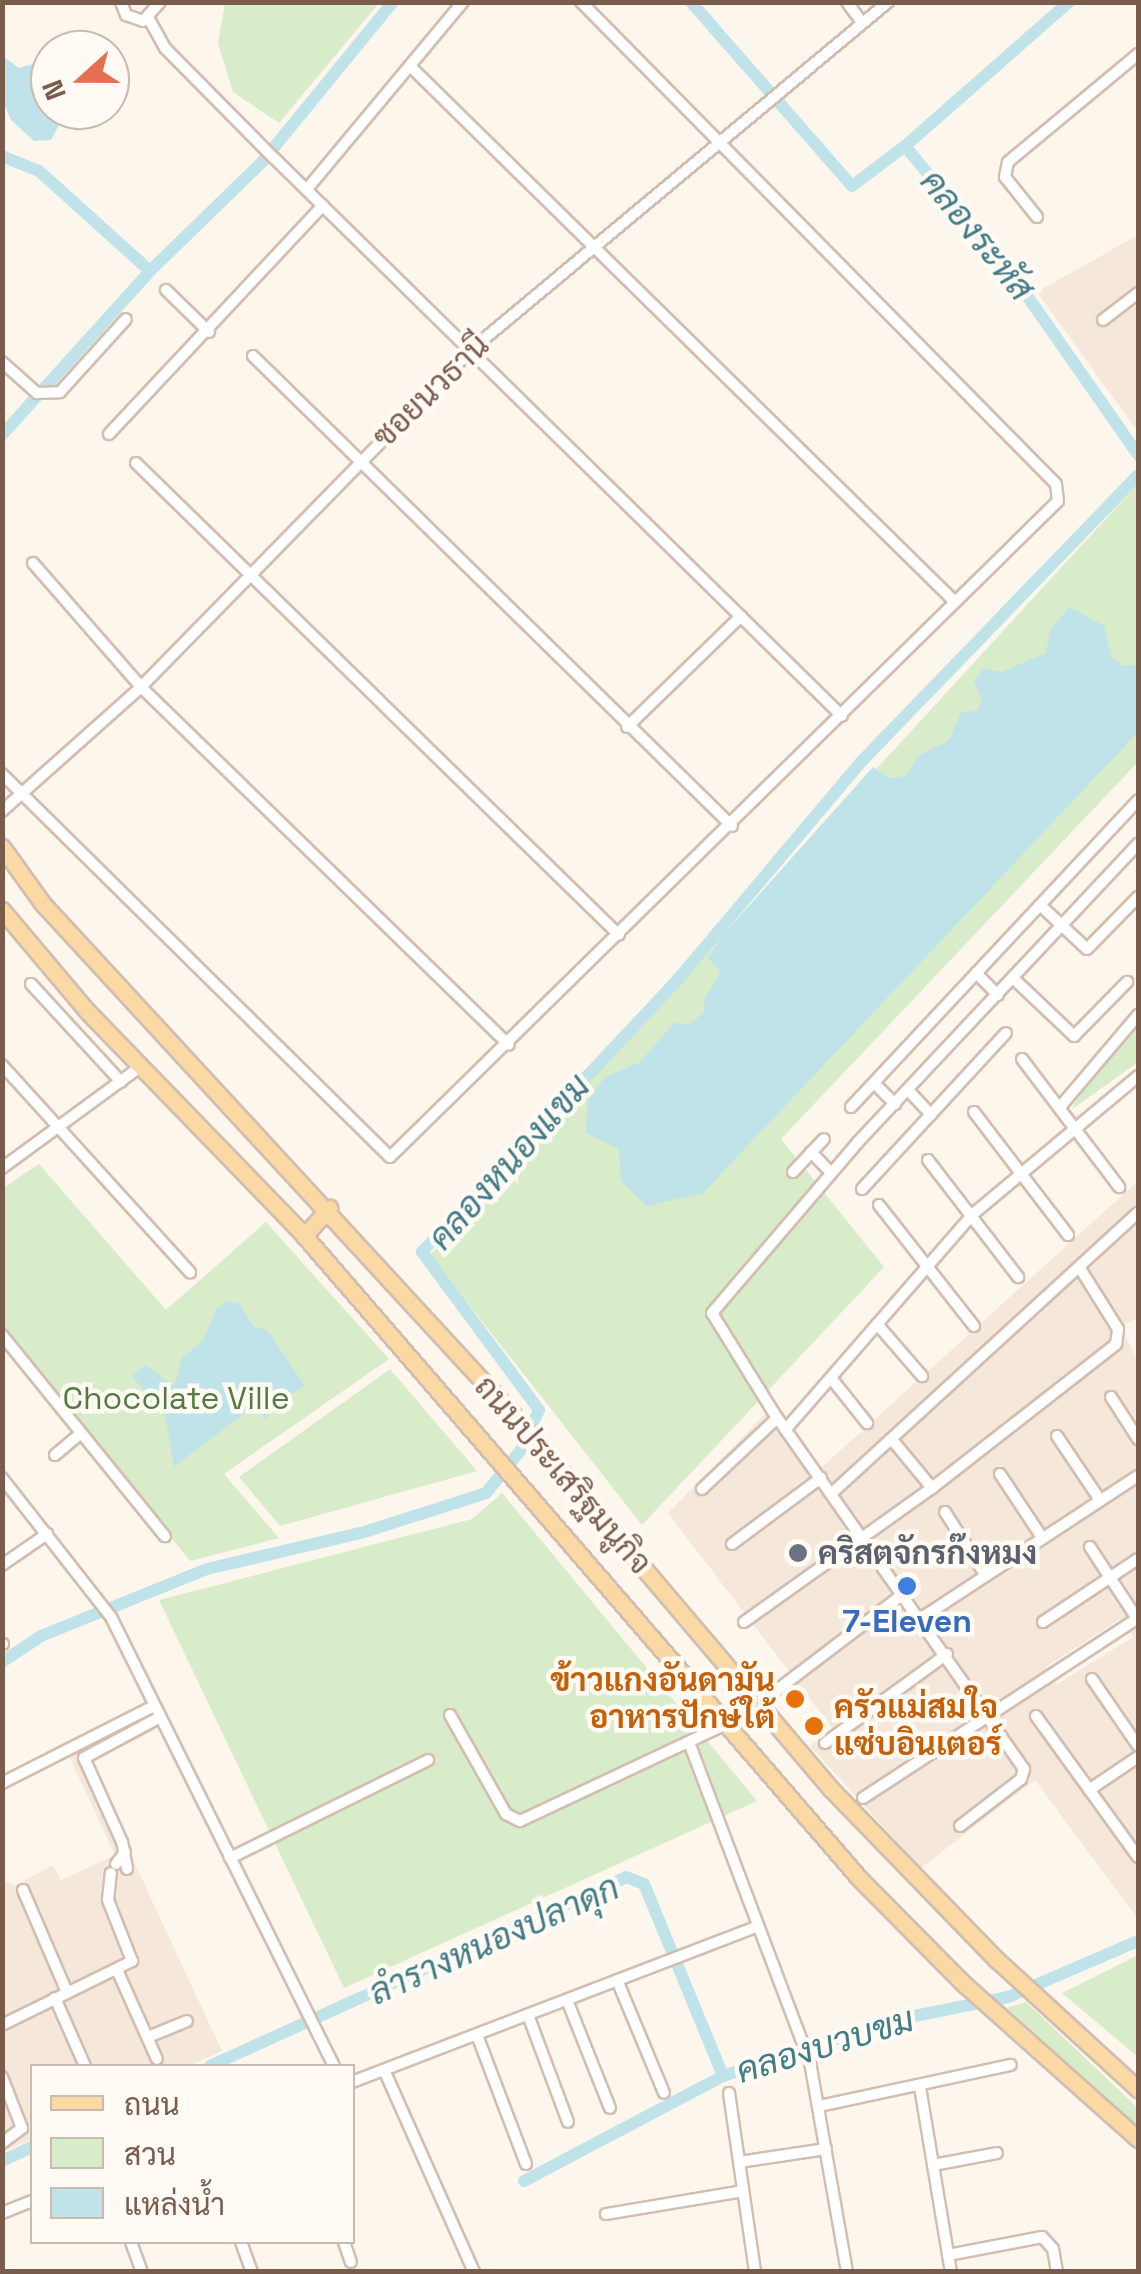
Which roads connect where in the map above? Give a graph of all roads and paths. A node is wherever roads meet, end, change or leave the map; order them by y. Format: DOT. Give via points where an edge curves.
graph roads {
  1 [pos="121,2"];
  2 [pos="160,2"];
  3 [pos="463,2"];
  4 [pos="581,2"];
  5 [pos="847,2"];
  6 [pos="888,2"];
  7 [pos="149,19"];
  8 [pos="862,23"];
  9 [pos="1138,54"];
  10 [pos="412,68"];
  11 [pos="716,142"];
  12 [pos="306,189"];
  13 [pos="323,205"];
  14 [pos="1037,217"];
  15 [pos="594,242"];
  16 [pos="166,290"];
  17 [pos="1138,293"];
  18 [pos="126,319"];
  19 [pos="1102,320"];
  20 [pos="210,332"];
  21 [pos="472,349"];
  22 [pos="254,356"];
  23 [pos="2,362"];
  24 [pos="109,434"];
  25 [pos="360,460"];
  26 [pos="136,463"];
  27 [pos="32,563"];
  28 [pos="250,577"];
  29 [pos="952,600"];
  30 [pos="741,616"];
  31 [pos="141,688"];
  32 [pos="842,716"];
  33 [pos="627,726"];
  34 [pos="2,774"];
  35 [pos="23,796"];
  36 [pos="1138,800"];
  37 [pos="2,811"];
  38 [pos="732,826"];
  39 [pos="1138,844"];
  40 [pos="2,846"];
  41 [pos="1138,897"];
  42 [pos="1040,905"];
  43 [pos="2,910"];
  44 [pos="1062,928"];
  45 [pos="620,935"];
  46 [pos="976,972"];
  47 [pos="1014,979"];
  48 [pos="1127,982"];
  49 [pos="31,984"];
  50 [pos="998,995"];
  51 [pos="1138,1015"];
  52 [pos="1006,1034"];
  53 [pos="509,1045"];
  54 [pos="1022,1058"];
  55 [pos="2,1065"];
  56 [pos="140,1067"];
  57 [pos="1135,1079"];
  58 [pos="121,1082"];
  59 [pos="874,1083"];
  60 [pos="908,1090"];
  61 [pos="1138,1094"];
  62 [pos="895,1104"];
  63 [pos="1060,1106"];
  64 [pos="851,1107"];
  65 [pos="974,1112"];
  66 [pos="931,1114"];
  67 [pos="1073,1126"];
  68 [pos="59,1130"];
  69 [pos="824,1138"];
  70 [pos="811,1152"];
  71 [pos="928,1160"];
  72 [pos="2,1168"];
  73 [pos="793,1172"];
  74 [pos="831,1173"];
  75 [pos="1022,1174"];
  76 [pos="1119,1187"];
  77 [pos="862,1190"];
  78 [pos="878,1205"];
  79 [pos="329,1208"];
  80 [pos="1138,1214"];
  81 [pos="972,1215"];
  82 [pos="1068,1235"];
  83 [pos="304,1236"];
  84 [pos="925,1268"];
  85 [pos="1081,1270"];
  86 [pos="190,1272"];
  87 [pos="1018,1277"];
  88 [pos="877,1324"];
  89 [pos="974,1326"];
  90 [pos="2,1336"];
  91 [pos="922,1376"];
  92 [pos="831,1378"];
  93 [pos="1111,1398"];
  94 [pos="777,1418"];
  95 [pos="867,1423"];
  96 [pos="786,1429"];
  97 [pos="81,1433"];
  98 [pos="1057,1436"];
  99 [pos="1138,1439"];
  100 [pos="894,1442"];
  101 [pos="55,1455"];
  102 [pos="1000,1474"];
  103 [pos="1138,1476"];
  104 [pos="2,1478"];
  105 [pos="822,1478"];
  106 [pos="932,1488"];
  107 [pos="702,1490"];
  108 [pos="832,1493"];
  109 [pos="1100,1500"];
  110 [pos="944,1512"];
  111 [pos="47,1534"];
  112 [pos="165,1536"];
  113 [pos="1041,1536"];
  114 [pos="865,1539"];
  115 [pos="732,1544"];
  116 [pos="1090,1547"];
  117 [pos="1138,1559"];
  118 [pos="2,1564"];
  119 [pos="984,1573"];
  120 [pos="1110,1578"];
  121 [pos="903,1594"];
  122 [pos="920,1618"];
  123 [pos="1138,1619"];
  124 [pos="744,1622"];
  125 [pos="1043,1622"];
  126 [pos="947,1654"];
  127 [pos="1092,1679"];
  128 [pos="760,1703"];
  129 [pos="156,1712"];
  130 [pos="450,1715"];
  131 [pos="988,1715"];
  132 [pos="1036,1716"];
  133 [pos="726,1724"];
  134 [pos="825,1743"];
  135 [pos="690,1746"];
  136 [pos="1138,1746"];
  137 [pos="1138,1757"];
  138 [pos="428,1760"];
  139 [pos="2,1783"];
  140 [pos="1089,1790"];
  141 [pos="863,1798"];
  142 [pos="960,1826"];
  143 [pos="1138,1857"];
  144 [pos="230,1858"];
  145 [pos="23,1890"];
  146 [pos="758,1926"];
  147 [pos="118,1972"];
  148 [pos="617,1980"];
  149 [pos="67,1992"];
  150 [pos="55,1998"];
  151 [pos="567,2000"];
  152 [pos="528,2015"];
  153 [pos="186,2021"];
  154 [pos="3,2023"];
  155 [pos="2,2032"];
  156 [pos="477,2035"];
  157 [pos="148,2037"];
  158 [pos="157,2059"];
  159 [pos="84,2064"];
  160 [pos="333,2064"];
  161 [pos="1010,2066"];
  162 [pos="385,2072"];
  163 [pos="2,2077"];
  164 [pos="355,2081"];
  165 [pos="920,2087"];
  166 [pos="1138,2089"];
  167 [pos="729,2093"];
  168 [pos="664,2094"];
  169 [pos="819,2106"];
  170 [pos="610,2108"];
  171 [pos="568,2122"];
  172 [pos="1138,2139"];
  173 [pos="2,2143"];
  174 [pos="826,2149"];
  175 [pos="997,2154"];
  176 [pos="739,2162"];
  177 [pos="526,2164"];
  178 [pos="933,2165"];
  179 [pos="743,2191"];
  180 [pos="30,2203"];
  181 [pos="2,2213"];
  182 [pos="606,2214"];
  183 [pos="132,2244"];
  184 [pos="242,2244"];
  185 [pos="345,2244"];
  186 [pos="948,2255"];
  187 [pos="352,2262"];
  188 [pos="141,2269"];
  189 [pos="127,2272"];
  190 [pos="252,2272"];
  191 [pos="474,2272"];
  192 [pos="755,2272"];
  193 [pos="847,2272"];
  194 [pos="951,2272"];
  195 [pos="1057,2272"];
  1 -- 7 [label="street" via="131,19"];
  2 -- 7 [label="street"];
  3 -- 10 [label="street"];
  4 -- 11 [label="street"];
  5 -- 8 [label="street"];
  6 -- 8 [label="street, ซอยนวธานี"];
  7 -- 12 [label="street" via="165,48"];
  8 -- 11 [label="street, ซอยนวธานี"];
  9 -- 14 [label="street" via="1008,162 1005,176"];
  10 -- 12 [label="street"];
  10 -- 15 [label="street"];
  11 -- 15 [label="street, ซอยนวธานี"];
  11 -- 29 [label="street" via="1060,492"];
  12 -- 13 [label="street"];
  13 -- 20 [label="street"];
  13 -- 21 [label="street"];
  15 -- 21 [label="street, ซอยนวธานี"];
  15 -- 29 [label="street"];
  16 -- 20 [label="street"];
  17 -- 19 [label="street"];
  18 -- 23 [label="street" via="60,392 40,394"];
  20 -- 24 [label="street"];
  21 -- 25 [label="street, ซอยนวธานี"];
  21 -- 30 [label="street"];
  22 -- 25 [label="street"];
  25 -- 28 [label="street, ซอยนวธานี"];
  25 -- 33 [label="street"];
  26 -- 28 [label="street"];
  27 -- 31 [label="street"];
  28 -- 31 [label="street, ซอยนวธานี"];
  28 -- 45 [label="street"];
  29 -- 32 [label="street"];
  30 -- 32 [label="street"];
  30 -- 33 [label="street"];
  31 -- 35 [label="street, ซอยนวธานี"];
  31 -- 53 [label="street"];
  32 -- 38 [label="street"];
  33 -- 38 [label="street"];
  34 -- 35 [label="street"];
  35 -- 37 [label="street, ซอยนวธานี"];
  35 -- 53 [label="street" via="382,1156 398,1154"];
  36 -- 42 [label="street"];
  38 -- 45 [label="street"];
  39 -- 44 [label="street"];
  40 -- 79 [label="main road, ถนนประเสริฐมนูกิจ" via="80,945"];
  41 -- 44 [label="street" via="1094,947 1087,949"];
  42 -- 44 [label="street"];
  42 -- 46 [label="street"];
  43 -- 56 [label="main road, ถนนประเสริฐมนูกิจ"];
  44 -- 47 [label="street"];
  45 -- 53 [label="street"];
  46 -- 50 [label="street"];
  46 -- 59 [label="street"];
  47 -- 48 [label="street" via="1074,1036"];
  47 -- 50 [label="street"];
  49 -- 58 [label="street"];
  50 -- 60 [label="street"];
  51 -- 63 [label="street"];
  52 -- 66 [label="street"];
  54 -- 63 [label="street"];
  55 -- 68 [label="street"];
  56 -- 58 [label="street"];
  56 -- 83 [label="main road, ถนนประเสริฐมนูกิจ"];
  57 -- 61 [label="street"];
  57 -- 67 [label="street"];
  58 -- 68 [label="street"];
  59 -- 62 [label="street"];
  59 -- 64 [label="street"];
  60 -- 62 [label="street"];
  60 -- 66 [label="street"];
  62 -- 74 [label="street"];
  63 -- 67 [label="street"];
  65 -- 75 [label="street"];
  66 -- 77 [label="street"];
  67 -- 75 [label="street"];
  67 -- 76 [label="street"];
  68 -- 72 [label="street"];
  68 -- 86 [label="street"];
  69 -- 70 [label="street"];
  70 -- 73 [label="street"];
  70 -- 74 [label="street"];
  71 -- 81 [label="street"];
  74 -- 94 [label="street" via="712,1313"];
  75 -- 81 [label="street"];
  75 -- 82 [label="street"];
  78 -- 84 [label="street"];
  79 -- 83 [label="main road"];
  79 -- 128 [label="main road, ถนนประเสริฐมนูกิจ"];
  80 -- 85 [label="street"];
  81 -- 84 [label="street"];
  81 -- 87 [label="street"];
  83 -- 133 [label="main road, ถนนประเสริฐมนูกิจ"];
  84 -- 88 [label="street"];
  84 -- 89 [label="street"];
  85 -- 100 [label="street"];
  85 -- 106 [label="street" via="1120,1339"];
  88 -- 91 [label="street"];
  88 -- 92 [label="street"];
  90 -- 97 [label="street"];
  92 -- 95 [label="street"];
  92 -- 96 [label="street"];
  93 -- 99 [label="street"];
  94 -- 96 [label="street"];
  94 -- 107 [label="street"];
  96 -- 105 [label="street"];
  97 -- 101 [label="street"];
  97 -- 112 [label="street"];
  98 -- 109 [label="street"];
  100 -- 106 [label="street"];
  100 -- 108 [label="street"];
  102 -- 113 [label="street"];
  103 -- 109 [label="street"];
  104 -- 111 [label="street"];
  105 -- 108 [label="street"];
  105 -- 115 [label="street"];
  106 -- 114 [label="street"];
  108 -- 114 [label="street"];
  109 -- 113 [label="street"];
  110 -- 119 [label="street"];
  111 -- 118 [label="street"];
  111 -- 129 [label="street" via="112,1617"];
  113 -- 119 [label="street"];
  114 -- 121 [label="street"];
  114 -- 124 [label="street"];
  116 -- 120 [label="street"];
  117 -- 120 [label="street"];
  119 -- 122 [label="street"];
  120 -- 123 [label="street"];
  120 -- 125 [label="street"];
  121 -- 122 [label="street"];
  121 -- 128 [label="street"];
  122 -- 126 [label="street"];
  123 -- 131 [label="street"];
  126 -- 131 [label="street"];
  126 -- 134 [label="street"];
  127 -- 136 [label="street"];
  128 -- 166 [label="main road, ถนนประเสริฐมนูกิจ" via="870,1832"];
  129 -- 139 [label="street"];
  129 -- 144 [label="street"];
  129 -- 147 [label="street" via="84,1758 125,1852 108,1900 132,1960"];
  130 -- 135 [label="street" via="506,1814 520,1820 650,1755"];
  131 -- 141 [label="street"];
  131 -- 142 [label="street" via="1024,1776"];
  132 -- 140 [label="street"];
  133 -- 135 [label="street"];
  133 -- 172 [label="main road, ถนนประเสริฐมนูกิจ" via="859,1878 964,1984"];
  135 -- 146 [label="street"];
  137 -- 140 [label="street"];
  138 -- 144 [label="street"];
  140 -- 143 [label="street"];
  144 -- 160 [label="street"];
  145 -- 149 [label="street"];
  146 -- 148 [label="street"];
  146 -- 169 [label="street" via="801,2035"];
  147 -- 149 [label="street"];
  147 -- 157 [label="street"];
  148 -- 151 [label="street"];
  148 -- 168 [label="street"];
  149 -- 150 [label="street"];
  150 -- 154 [label="street"];
  150 -- 159 [label="street"];
  151 -- 152 [label="street"];
  151 -- 170 [label="street"];
  152 -- 156 [label="street"];
  152 -- 171 [label="street"];
  153 -- 157 [label="street"];
  154 -- 155 [label="street"];
  156 -- 162 [label="street"];
  156 -- 177 [label="street"];
  157 -- 158 [label="street"];
  161 -- 165 [label="street"];
  162 -- 164 [label="street"];
  162 -- 191 [label="street"];
  163 -- 173 [label="street" via="22,2128"];
  165 -- 169 [label="street"];
  165 -- 178 [label="street"];
  167 -- 176 [label="street"];
  169 -- 174 [label="street"];
  174 -- 176 [label="street"];
  174 -- 193 [label="street"];
  175 -- 178 [label="street"];
  176 -- 179 [label="street"];
  178 -- 186 [label="street"];
  179 -- 182 [label="street"];
  179 -- 192 [label="street"];
  180 -- 181 [label="street"];
  183 -- 188 [label="street"];
  184 -- 190 [label="street"];
  185 -- 187 [label="street"];
  186 -- 194 [label="street"];
  186 -- 195 [label="street" via="1042,2237 1050,2242"];
  188 -- 189 [label="street"];
}
